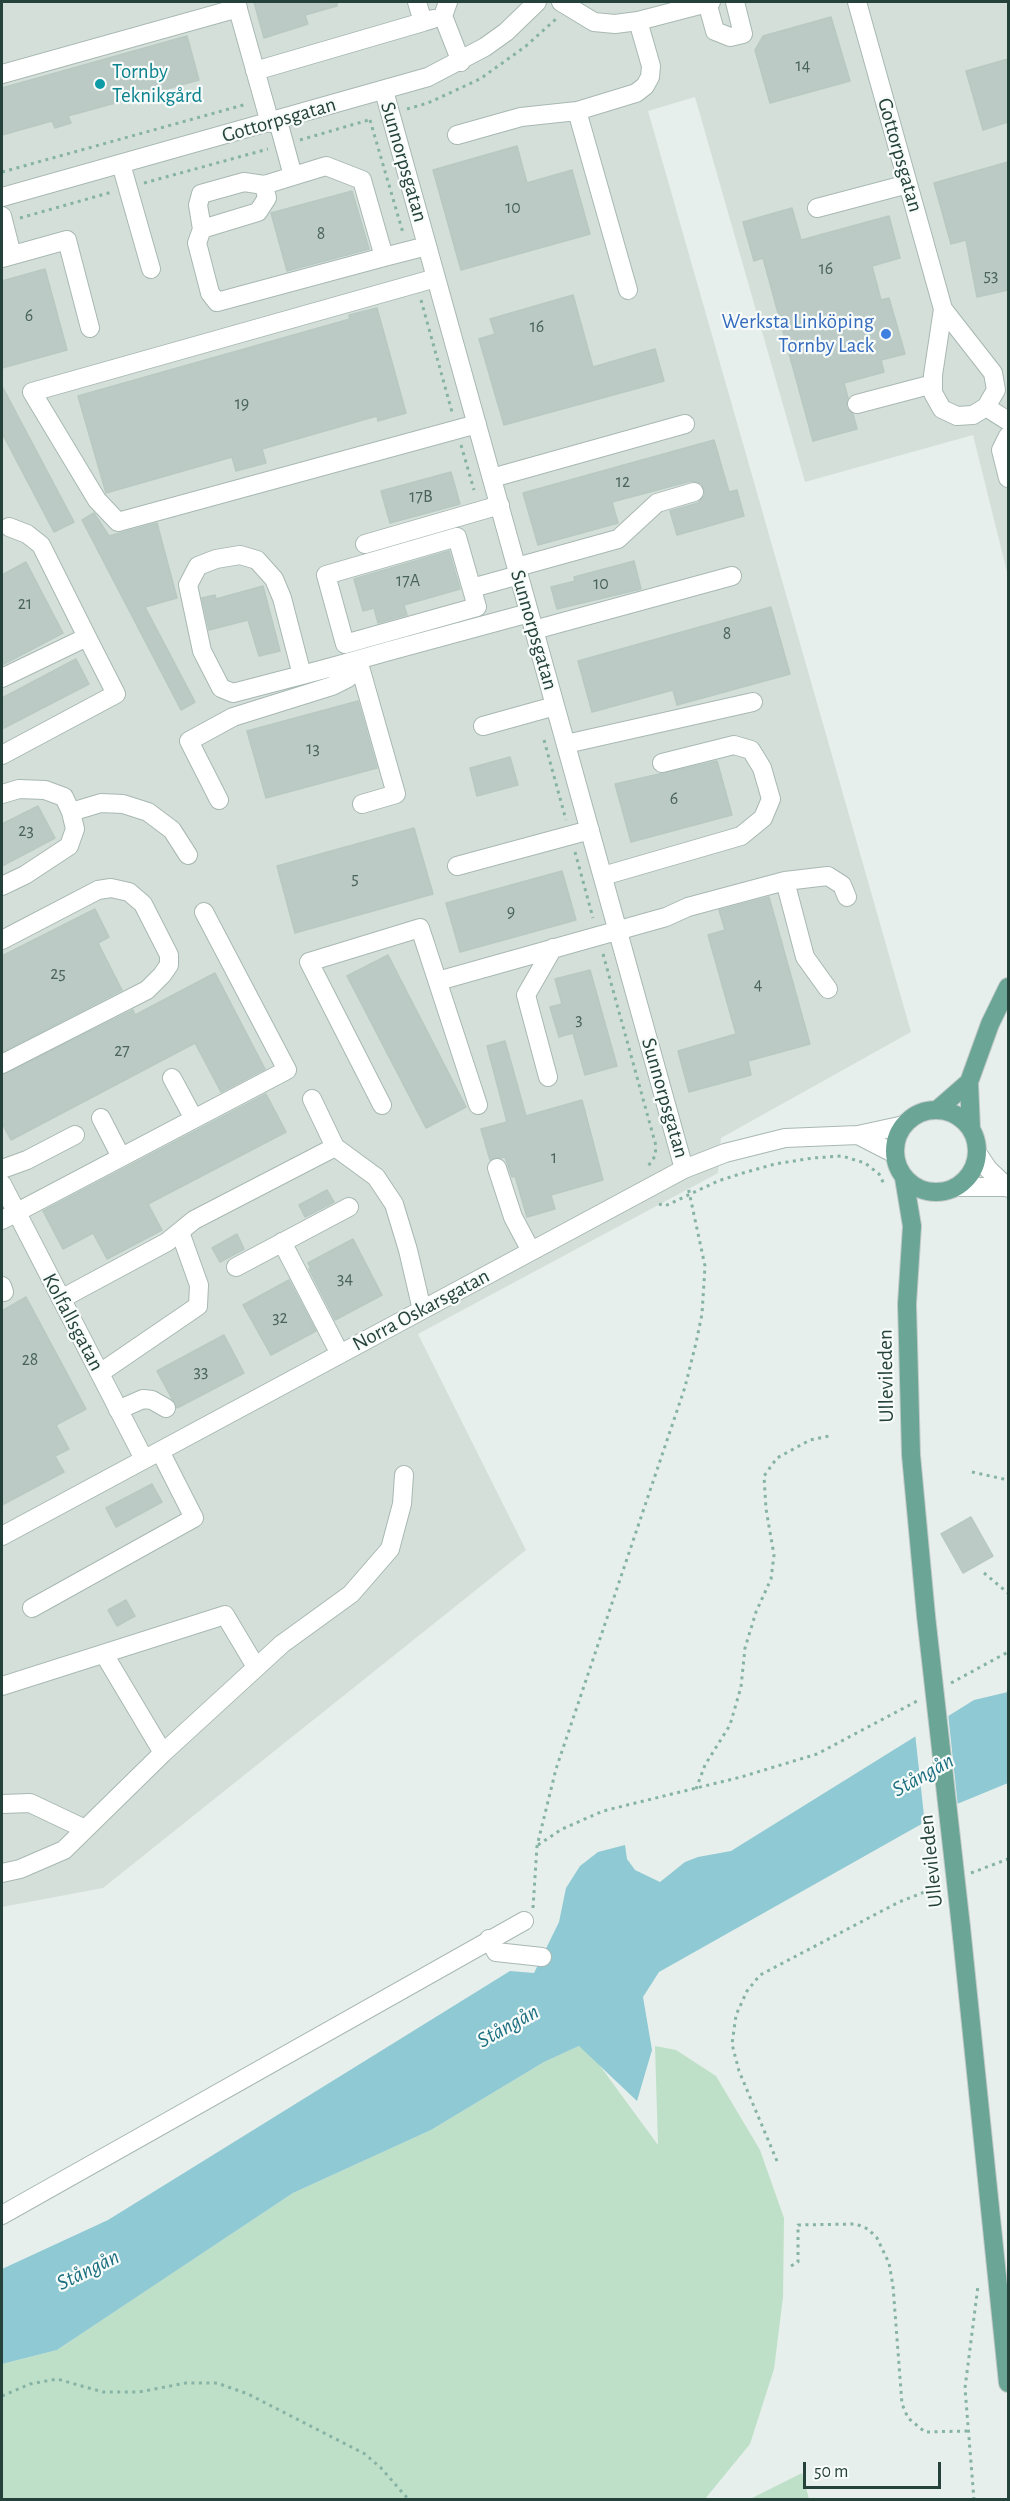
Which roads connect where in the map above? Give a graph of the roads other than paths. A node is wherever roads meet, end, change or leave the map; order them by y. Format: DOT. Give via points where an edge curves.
graph roads {
  1 [pos="417,2"];
  2 [pos="537,2"];
  3 [pos="561,2"];
  4 [pos="709,2"];
  5 [pos="735,2"];
  6 [pos="857,2"];
  7 [pos="237,5"];
  8 [pos="446,9"];
  9 [pos="638,21"];
  10 [pos="423,22"];
  11 [pos="461,62"];
  12 [pos="255,71"];
  13 [pos="2,74"];
  14 [pos="384,91"];
  15 [pos="577,111"];
  16 [pos="274,122"];
  17 [pos="457,135"];
  18 [pos="121,164"];
  19 [pos="293,176"];
  20 [pos="264,184"];
  21 [pos="908,184"];
  22 [pos="2,197"];
  23 [pos="817,208"];
  24 [pos="2,216"];
  25 [pos="202,229"];
  26 [pos="428,246"];
  27 [pos="7,257"];
  28 [pos="384,257"];
  29 [pos="151,270"];
  30 [pos="436,278"];
  31 [pos="628,290"];
  32 [pos="943,309"];
  33 [pos="90,328"];
  34 [pos="933,384"];
  35 [pos="857,404"];
  36 [pos="986,407"];
  37 [pos="1008,421"];
  38 [pos="477,424"];
  39 [pos="685,424"];
  40 [pos="1008,436"];
  41 [pos="492,478"];
  42 [pos="1008,478"];
  43 [pos="694,492"];
  44 [pos="500,505"];
  45 [pos="9,526"];
  46 [pos="365,544"];
  47 [pos="518,571"];
  48 [pos="732,576"];
  49 [pos="472,588"];
  50 [pos="532,621"];
  51 [pos="87,638"];
  52 [pos="358,660"];
  53 [pos="302,675"];
  54 [pos="2,678"];
  55 [pos="753,702"];
  56 [pos="555,706"];
  57 [pos="483,726"];
  58 [pos="566,744"];
  59 [pos="2,754"];
  60 [pos="662,763"];
  61 [pos="2,794"];
  62 [pos="219,800"];
  63 [pos="362,804"];
  64 [pos="71,812"];
  65 [pos="590,830"];
  66 [pos="188,855"];
  67 [pos="457,866"];
  68 [pos="603,876"];
  69 [pos="784,880"];
  70 [pos="2,886"];
  71 [pos="847,897"];
  72 [pos="204,912"];
  73 [pos="618,930"];
  74 [pos="2,940"];
  75 [pos="553,948"];
  76 [pos="438,981"];
  77 [pos="1008,987"];
  78 [pos="828,989"];
  79 [pos="2,1064"];
  80 [pos="548,1077"];
  81 [pos="172,1078"];
  82 [pos="969,1082"];
  83 [pos="312,1099"];
  84 [pos="382,1105"];
  85 [pos="478,1105"];
  86 [pos="937,1110"];
  87 [pos="101,1118"];
  88 [pos="194,1119"];
  89 [pos="904,1125"];
  90 [pos="971,1129"];
  91 [pos="858,1135"];
  92 [pos="75,1136"];
  93 [pos="335,1147"];
  94 [pos="895,1154"];
  95 [pos="978,1154"];
  96 [pos="121,1157"];
  97 [pos="497,1168"];
  98 [pos="2,1169"];
  99 [pos="684,1169"];
  100 [pos="904,1178"];
  101 [pos="2,1184"];
  102 [pos="957,1187"];
  103 [pos="1008,1187"];
  104 [pos="938,1193"];
  105 [pos="349,1207"];
  106 [pos="9,1216"];
  107 [pos="912,1226"];
  108 [pos="180,1232"];
  109 [pos="282,1242"];
  110 [pos="531,1251"];
  111 [pos="236,1267"];
  112 [pos="61,1299"];
  113 [pos="422,1310"];
  114 [pos="340,1354"];
  115 [pos="100,1373"];
  116 [pos="166,1408"];
  117 [pos="118,1410"];
  118 [pos="152,1455"];
  119 [pos="404,1475"];
  120 [pos="2,1536"];
  121 [pos="32,1608"];
  122 [pos="104,1654"];
  123 [pos="256,1667"];
  124 [pos="2,1686"];
  125 [pos="163,1753"];
  126 [pos="2,1804"];
  127 [pos="85,1829"];
  128 [pos="2,1873"];
  129 [pos="524,1921"];
  130 [pos="489,1939"];
  131 [pos="542,1958"];
  132 [pos="2,2215"];
  133 [pos="1008,2383"];
  1 -- 10 [label="street"];
  2 -- 11 [label="street, Gottorpsgatan" via="506,32"];
  3 -- 9 [label="street" via="594,22"];
  4 -- 5 [label="street" via="715,31 730,38 743,34"];
  4 -- 9 [label="street"];
  6 -- 21 [label="street, Gottorpsgatan"];
  7 -- 12 [label="street"];
  7 -- 13 [label="street"];
  8 -- 10 [label="street"];
  8 -- 11 [label="street"];
  9 -- 15 [label="street" via="651,66 645,86 636,93"];
  10 -- 12 [label="street"];
  11 -- 14 [label="street, Gottorpsgatan"];
  12 -- 16 [label="street"];
  14 -- 16 [label="street, Gottorpsgatan"];
  14 -- 26 [label="street, Sunnorpsgatan"];
  15 -- 17 [label="street" via="521,117"];
  15 -- 31 [label="street"];
  16 -- 18 [label="street, Gottorpsgatan"];
  16 -- 19 [label="street"];
  18 -- 22 [label="street, Gottorpsgatan"];
  18 -- 29 [label="street"];
  19 -- 20 [label="street"];
  19 -- 28 [label="street" via="326,166 362,180"];
  20 -- 25 [label="street" via="267,198 258,212"];
  20 -- 25 [label="street" via="244,182 201,194 198,205"];
  21 -- 23 [label="street"];
  21 -- 32 [label="street, Gottorpsgatan"];
  24 -- 27 [label="street"];
  25 -- 28 [label="street" via="197,243 210,293 217,302"];
  26 -- 28 [label="street"];
  26 -- 30 [label="street, Sunnorpsgatan"];
  27 -- 33 [label="street" via="67,240"];
  30 -- 38 [label="street, Sunnorpsgatan"];
  30 -- 38 [label="street" via="32,392 97,500 118,522"];
  32 -- 34 [label="street, Gottorpsgatan"];
  32 -- 36 [label="street, Gottorpsgatan" via="993,373 996,390"];
  34 -- 35 [label="street"];
  34 -- 36 [label="street" via="933,393 942,409 957,416 973,415"];
  36 -- 37 [label="street"];
  38 -- 41 [label="street, Sunnorpsgatan"];
  39 -- 41 [label="street"];
  40 -- 42 [label="street" via="1001,450"];
  41 -- 44 [label="street, Sunnorpsgatan"];
  43 -- 47 [label="street" via="657,503 618,539"];
  44 -- 46 [label="street"];
  44 -- 47 [label="street, Sunnorpsgatan"];
  45 -- 51 [label="street" via="41,545"];
  47 -- 49 [label="street"];
  47 -- 50 [label="street, Sunnorpsgatan"];
  48 -- 50 [label="street"];
  49 -- 49 [label="street" via="477,607 345,644 326,575 457,537"];
  50 -- 52 [label="street"];
  50 -- 56 [label="street, Sunnorpsgatan"];
  51 -- 54 [label="street"];
  51 -- 59 [label="street" via="116,694"];
  52 -- 53 [label="street"];
  52 -- 62 [label="street" via="348,678 332,686 233,717 189,741"];
  52 -- 63 [label="street" via="396,794"];
  53 -- 53 [label="street" via="233,693 220,688 202,651 188,585 198,566 240,555 257,560 274,579 282,598"];
  55 -- 58 [label="street"];
  56 -- 57 [label="street"];
  56 -- 58 [label="street, Sunnorpsgatan"];
  58 -- 65 [label="street, Sunnorpsgatan"];
  60 -- 68 [label="street" via="726,746 751,750 762,768 771,799 763,818 741,836"];
  61 -- 64 [label="street" via="19,789 45,790 64,797"];
  64 -- 66 [label="street" via="101,803 123,804 148,812 172,830"];
  64 -- 70 [label="street" via="75,830 69,846"];
  65 -- 67 [label="street"];
  65 -- 68 [label="street, Sunnorpsgatan"];
  68 -- 73 [label="street, Sunnorpsgatan"];
  69 -- 71 [label="street" via="828,876 842,885"];
  69 -- 73 [label="street"];
  69 -- 78 [label="street" via="806,957"];
  72 -- 88 [label="street" via="287,1070"];
  73 -- 75 [label="street"];
  73 -- 99 [label="street, Sunnorpsgatan"];
  74 -- 79 [label="street" via="99,890 111,888 129,892 144,904 169,964 147,990"];
  75 -- 76 [label="street"];
  75 -- 80 [label="street" via="526,996"];
  76 -- 84 [label="street" via="420,928 309,962"];
  76 -- 85 [label="street"];
  77 -- 82 [label="main road"];
  81 -- 88 [label="street"];
  82 -- 86 [label="main road"];
  82 -- 90 [label="main road"];
  83 -- 93 [label="street"];
  86 -- 89 [label="main road" via="919,1114"];
  86 -- 90 [label="main road" via="960,1118"];
  87 -- 96 [label="street"];
  88 -- 96 [label="street"];
  89 -- 91 [label="street, Norra Oskarsgatan"];
  89 -- 94 [label="main road"];
  90 -- 95 [label="main road"];
  91 -- 94 [label="street, Norra Oskarsgatan"];
  91 -- 99 [label="street, Norra Oskarsgatan" via="785,1138 725,1153"];
  92 -- 98 [label="street"];
  93 -- 108 [label="street" via="194,1220"];
  93 -- 113 [label="street" via="376,1177 394,1204"];
  94 -- 100 [label="main road"];
  95 -- 102 [label="main road" via="969,1176"];
  95 -- 103 [label="street"];
  96 -- 106 [label="street"];
  97 -- 110 [label="street" via="513,1217"];
  99 -- 110 [label="street, Norra Oskarsgatan"];
  100 -- 104 [label="main road" via="920,1189"];
  100 -- 107 [label="main road, Ullevileden"];
  101 -- 106 [label="street, Kolfallsgatan"];
  102 -- 103 [label="street"];
  102 -- 104 [label="main road"];
  104 -- 107 [label="main road"];
  105 -- 109 [label="street"];
  106 -- 112 [label="street, Kolfallsgatan"];
  107 -- 133 [label="main road, Ullevileden, bridge" via="907,1304 908,1401 926,1616"];
  108 -- 112 [label="street"];
  108 -- 115 [label="street" via="199,1285 198,1306"];
  109 -- 111 [label="street"];
  109 -- 114 [label="street"];
  110 -- 113 [label="street, Norra Oskarsgatan"];
  112 -- 115 [label="street, Kolfallsgatan"];
  113 -- 114 [label="street, Norra Oskarsgatan"];
  114 -- 118 [label="street, Norra Oskarsgatan"];
  115 -- 117 [label="street, Kolfallsgatan"];
  116 -- 117 [label="street" via="143,1399"];
  117 -- 118 [label="street, Kolfallsgatan"];
  118 -- 120 [label="street, Norra Oskarsgatan"];
  118 -- 121 [label="street, Kolfallsgatan" via="194,1518"];
  119 -- 123 [label="street" via="402,1504 390,1549 351,1594"];
  122 -- 123 [label="street" via="225,1615"];
  122 -- 124 [label="street"];
  122 -- 125 [label="street"];
  123 -- 125 [label="street"];
  125 -- 127 [label="street"];
  126 -- 127 [label="street" via="30,1803"];
  127 -- 128 [label="street" via="64,1850"];
  129 -- 130 [label="street"];
  130 -- 131 [label="street" via="496,1952"];
  130 -- 132 [label="street"];
}
